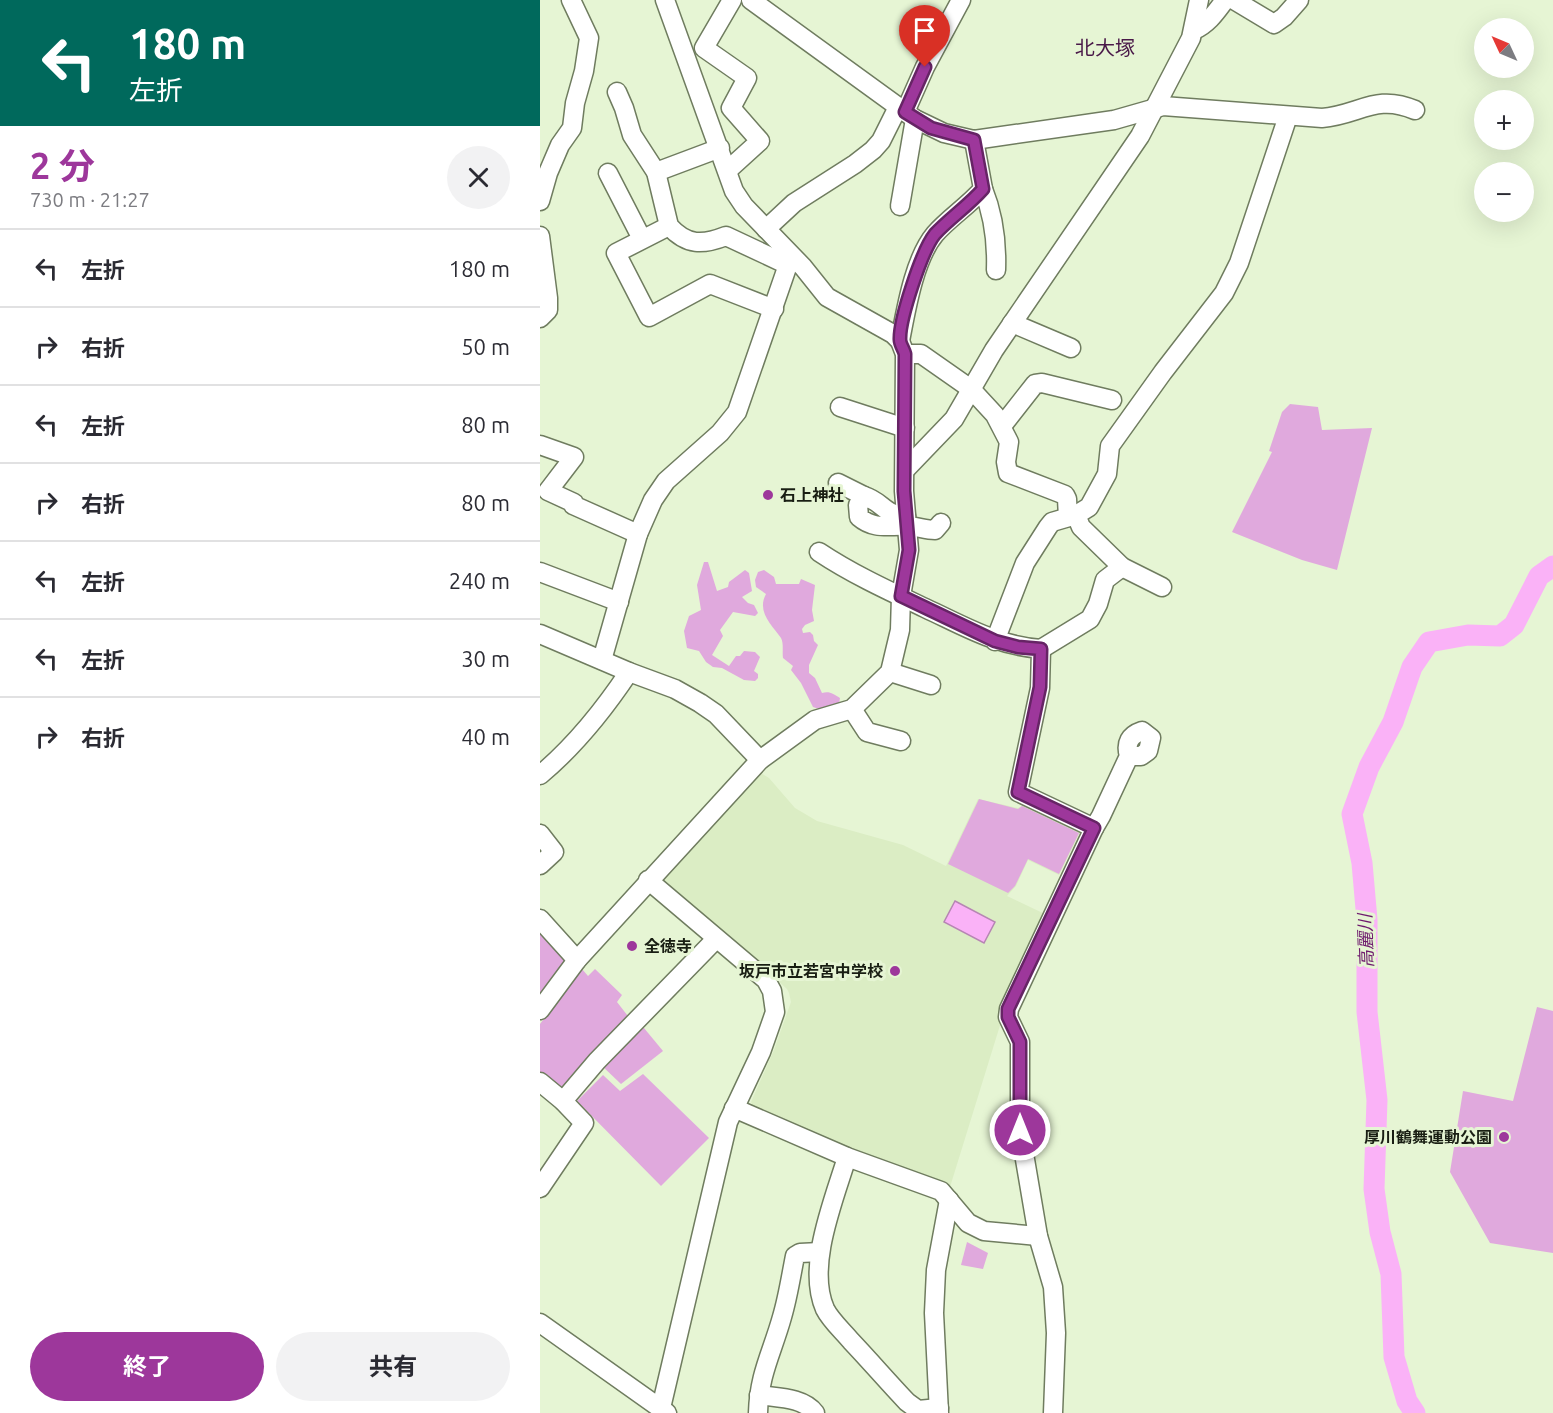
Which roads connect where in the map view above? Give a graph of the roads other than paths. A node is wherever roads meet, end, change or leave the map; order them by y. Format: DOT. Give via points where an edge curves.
graph roads {
  1 [pos="571,0"];
  2 [pos="665,0"];
  3 [pos="732,0"];
  4 [pos="751,0"];
  5 [pos="961,0"];
  6 [pos="1199,0"];
  7 [pos="1225,0"];
  8 [pos="1234,0"];
  9 [pos="1299,0"];
  10 [pos="1194,30"];
  11 [pos="617,92"];
  12 [pos="1155,107"];
  13 [pos="1415,110"];
  14 [pos="906,113"];
  15 [pos="1288,116"];
  16 [pos="974,140"];
  17 [pos="720,148"];
  18 [pos="728,170"];
  19 [pos="656,172"];
  20 [pos="608,173"];
  21 [pos="983,189"];
  22 [pos="540,201"];
  23 [pos="900,206"];
  24 [pos="669,226"];
  25 [pos="765,229"];
  26 [pos="540,236"];
  27 [pos="642,239"];
  28 [pos="790,261"];
  29 [pos="996,270"];
  30 [pos="774,309"];
  31 [pos="540,318"];
  32 [pos="1012,322"];
  33 [pos="903,347"];
  34 [pos="1071,348"];
  35 [pos="971,389"];
  36 [pos="1112,400"];
  37 [pos="840,407"];
  38 [pos="1002,426"];
  39 [pos="905,428"];
  40 [pos="540,445"];
  41 [pos="905,470"];
  42 [pos="838,483"];
  43 [pos="1072,516"];
  44 [pos="907,521"];
  45 [pos="941,523"];
  46 [pos="638,534"];
  47 [pos="819,552"];
  48 [pos="1122,567"];
  49 [pos="540,572"];
  50 [pos="1162,587"];
  51 [pos="901,596"];
  52 [pos="619,602"];
  53 [pos="540,634"];
  54 [pos="995,641"];
  55 [pos="1041,649"];
  56 [pos="602,660"];
  57 [pos="629,672"];
  58 [pos="890,672"];
  59 [pos="931,686"];
  60 [pos="852,709"];
  61 [pos="901,741"];
  62 [pos="1129,756"];
  63 [pos="760,760"];
  64 [pos="540,775"];
  65 [pos="1094,828"];
  66 [pos="540,834"];
  67 [pos="540,865"];
  68 [pos="648,880"];
  69 [pos="540,919"];
  70 [pos="716,939"];
  71 [pos="577,960"];
  72 [pos="540,1010"];
  73 [pos="540,1082"];
  74 [pos="563,1101"];
  75 [pos="734,1108"];
  76 [pos="846,1157"];
  77 [pos="540,1188"];
  78 [pos="949,1200"];
  79 [pos="1038,1236"];
  80 [pos="820,1252"];
  81 [pos="540,1323"];
  82 [pos="759,1404"];
  83 [pos="664,1411"];
  84 [pos="939,1411"];
  85 [pos="815,1413"];
  86 [pos="1053,1413"];
  1 -- 22 [label="street" via="589,38 584,71 572,128 560,145"];
  2 -- 17 [label="street"];
  3 -- 18 [label="street" via="704,48 747,78 730,108 760,141"];
  4 -- 14 [label="street"];
  5 -- 14 [label="street" via="925,67"];
  6 -- 10 [label="street"];
  7 -- 10 [label="street" via="1214,16"];
  8 -- 9 [label="street" via="1274,24"];
  10 -- 12 [label="street"];
  11 -- 19 [label="street" via="632,135"];
  12 -- 15 [label="street"];
  12 -- 16 [label="street" via="1114,120"];
  12 -- 32 [label="street" via="1140,136"];
  13 -- 15 [label="street" via="1402,104 1370,104 1335,117"];
  14 -- 16 [label="street" via="944,133"];
  14 -- 23 [label="street"];
  14 -- 25 [label="street" via="873,150 794,203"];
  15 -- 43 [label="street" via="1239,263 1224,293 1110,446 1107,474 1094,500"];
  16 -- 21 [label="street"];
  17 -- 18 [label="street"];
  17 -- 19 [label="street"];
  18 -- 25 [label="street" via="744,206"];
  19 -- 24 [label="street"];
  20 -- 27 [label="street"];
  21 -- 29 [label="street" via="995,227"];
  21 -- 33 [label="street" via="933,236 908,300"];
  24 -- 27 [label="street"];
  24 -- 28 [label="street" via="680,237 693,242 726,236"];
  25 -- 28 [label="street"];
  26 -- 31 [label="street" via="548,310"];
  27 -- 30 [label="street" via="616,253 649,317 710,284"];
  28 -- 30 [label="street"];
  28 -- 33 [label="street" via="827,297 893,334"];
  30 -- 46 [label="street" via="737,412 720,433 662,486"];
  32 -- 34 [label="street"];
  32 -- 35 [label="street"];
  33 -- 35 [label="street" via="921,354"];
  33 -- 39 [label="street"];
  35 -- 38 [label="street"];
  35 -- 41 [label="street" via="954,419"];
  36 -- 38 [label="street" via="1035,384"];
  37 -- 39 [label="street"];
  38 -- 43 [label="street" via="1009,442 1008,473 1065,495"];
  39 -- 41 [label="street"];
  40 -- 46 [label="street" via="574,457 548,490"];
  41 -- 44 [label="street"];
  42 -- 44 [label="street" via="864,496 858,505 859,518 864,522 885,527"];
  43 -- 48 [label="street"];
  43 -- 54 [label="street" via="1052,522 1025,563"];
  44 -- 45 [label="street" via="935,530"];
  44 -- 51 [label="street" via="909,550"];
  46 -- 52 [label="street"];
  47 -- 51 [label="street"];
  48 -- 50 [label="street"];
  48 -- 55 [label="street" via="1105,580 1090,619"];
  49 -- 52 [label="street"];
  51 -- 54 [label="street"];
  51 -- 58 [label="street" via="900,630"];
  52 -- 56 [label="street"];
  53 -- 56 [label="street"];
  54 -- 55 [label="street"];
  55 -- 65 [label="street" via="1040,687 1018,792"];
  56 -- 57 [label="street"];
  57 -- 63 [label="street" via="700,703 716,714"];
  57 -- 64 [label="street" via="580,738"];
  58 -- 59 [label="street"];
  58 -- 60 [label="street"];
  60 -- 61 [label="street" via="867,732"];
  60 -- 63 [label="street" via="815,720"];
  62 -- 65 [label="street"];
  63 -- 68 [label="street"];
  65 -- 79 [label="street" via="1008,1009 1020,1042 1020,1130"];
  66 -- 67 [label="street" via="554,852"];
  68 -- 70 [label="street"];
  68 -- 71 [label="street"];
  69 -- 71 [label="street"];
  70 -- 74 [label="street"];
  70 -- 75 [label="street" via="766,980 774,1001 775,1012 761,1052"];
  71 -- 72 [label="street"];
  73 -- 74 [label="street"];
  74 -- 77 [label="street" via="584,1123"];
  75 -- 76 [label="street"];
  75 -- 83 [label="street"];
  76 -- 78 [label="street" via="941,1191"];
  76 -- 80 [label="street"];
  78 -- 79 [label="street" via="968,1223 984,1231"];
  78 -- 84 [label="street" via="936,1270 934,1312"];
  79 -- 86 [label="street" via="1053,1287"];
  80 -- 82 [label="street" via="795,1256 782,1317 764,1368"];
  80 -- 84 [label="street" via="820,1287 826,1312 907,1402 918,1410"];
  81 -- 83 [label="street"];
  82 -- 85 [label="street" via="799,1402"];
}
